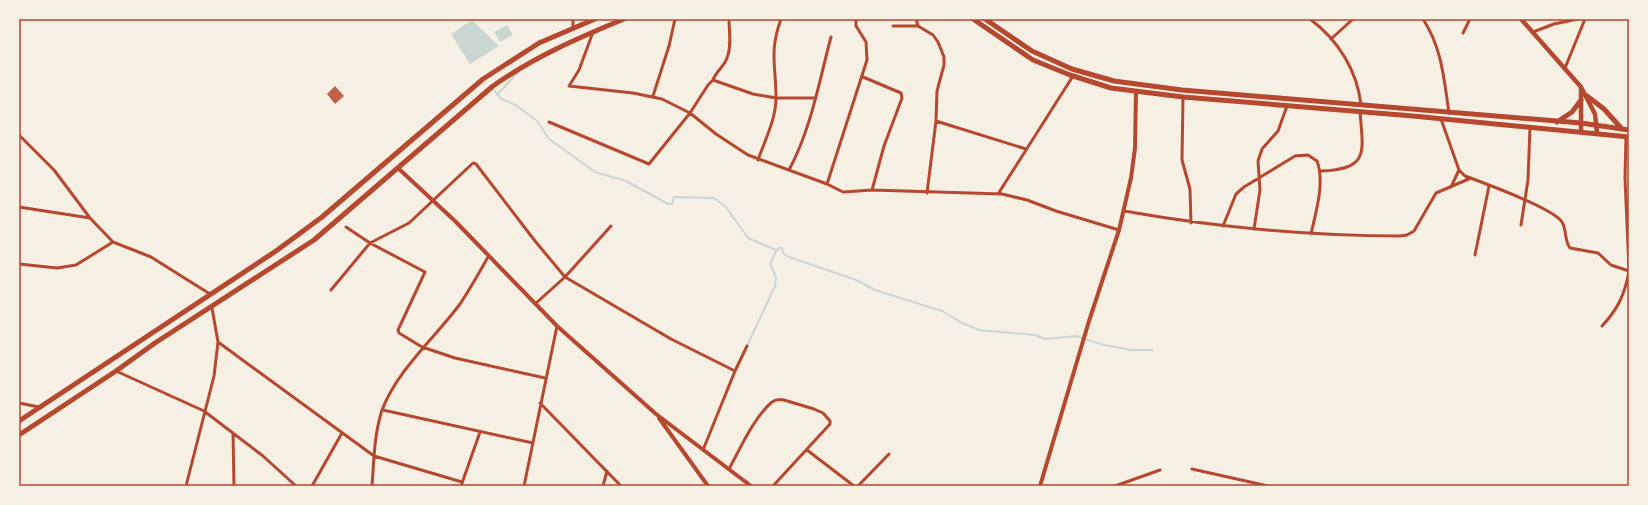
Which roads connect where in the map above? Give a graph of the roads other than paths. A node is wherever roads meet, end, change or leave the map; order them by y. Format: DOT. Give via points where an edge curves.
graph roads {
  1 [pos="573,19"];
  2 [pos="595,19"];
  3 [pos="624,19"];
  4 [pos="675,19"];
  5 [pos="729,19"];
  6 [pos="781,19"];
  7 [pos="856,19"];
  8 [pos="916,19"];
  9 [pos="972,19"];
  10 [pos="986,19"];
  11 [pos="1310,19"];
  12 [pos="1353,19"];
  13 [pos="1423,19"];
  14 [pos="1470,19"];
  15 [pos="1522,19"];
  16 [pos="1578,19"];
  17 [pos="1585,19"];
  18 [pos="893,26"];
  19 [pos="918,26"];
  20 [pos="573,28"];
  21 [pos="593,32"];
  22 [pos="1533,32"];
  23 [pos="1463,33"];
  24 [pos="831,37"];
  25 [pos="1331,39"];
  26 [pos="1565,68"];
  27 [pos="1073,76"];
  28 [pos="863,77"];
  29 [pos="714,80"];
  30 [pos="1581,87"];
  31 [pos="1136,92"];
  32 [pos="653,96"];
  33 [pos="1587,96"];
  34 [pos="1183,97"];
  35 [pos="776,98"];
  36 [pos="816,98"];
  37 [pos="1581,100"];
  38 [pos="1361,105"];
  39 [pos="1287,106"];
  40 [pos="1360,112"];
  41 [pos="690,113"];
  42 [pos="1449,113"];
  43 [pos="1441,119"];
  44 [pos="936,121"];
  45 [pos="549,122"];
  46 [pos="1557,122"];
  47 [pos="1580,123"];
  48 [pos="1596,125"];
  49 [pos="1530,127"];
  50 [pos="1622,129"];
  51 [pos="1629,130"];
  52 [pos="1581,132"];
  53 [pos="1597,133"];
  54 [pos="19,135"];
  55 [pos="1628,137"];
  56 [pos="1026,149"];
  57 [pos="758,160"];
  58 [pos="399,169"];
  59 [pos="789,170"];
  60 [pos="1459,170"];
  61 [pos="1321,171"];
  62 [pos="1260,178"];
  63 [pos="1471,178"];
  64 [pos="1625,178"];
  65 [pos="1629,181"];
  66 [pos="827,184"];
  67 [pos="1490,186"];
  68 [pos="1452,187"];
  69 [pos="872,190"];
  70 [pos="927,192"];
  71 [pos="998,194"];
  72 [pos="433,199"];
  73 [pos="1524,200"];
  74 [pos="19,207"];
  75 [pos="1124,211"];
  76 [pos="90,218"];
  77 [pos="1191,223"];
  78 [pos="1521,225"];
  79 [pos="346,226"];
  80 [pos="611,226"];
  81 [pos="1223,226"];
  82 [pos="1254,229"];
  83 [pos="1119,230"];
  84 [pos="1311,234"];
  85 [pos="113,242"];
  86 [pos="370,243"];
  87 [pos="1475,255"];
  88 [pos="488,257"];
  89 [pos="19,264"];
  90 [pos="1629,270"];
  91 [pos="565,277"];
  92 [pos="331,290"];
  93 [pos="210,294"];
  94 [pos="535,304"];
  95 [pos="212,308"];
  96 [pos="557,326"];
  97 [pos="1602,326"];
  98 [pos="218,342"];
  99 [pos="747,346"];
  100 [pos="422,347"];
  101 [pos="735,370"];
  102 [pos="116,371"];
  103 [pos="545,378"];
  104 [pos="19,403"];
  105 [pos="540,403"];
  106 [pos="41,407"];
  107 [pos="382,410"];
  108 [pos="204,411"];
  109 [pos="656,414"];
  110 [pos="19,421"];
  111 [pos="480,432"];
  112 [pos="233,433"];
  113 [pos="342,433"];
  114 [pos="19,435"];
  115 [pos="533,443"];
  116 [pos="703,450"];
  117 [pos="807,450"];
  118 [pos="889,454"];
  119 [pos="374,456"];
  120 [pos="729,469"];
  121 [pos="1192,469"];
  122 [pos="1160,470"];
  123 [pos="607,471"];
  124 [pos="461,484"];
  125 [pos="707,485"];
  126 [pos="186,486"];
  127 [pos="234,486"];
  128 [pos="296,486"];
  129 [pos="312,486"];
  130 [pos="372,486"];
  131 [pos="524,486"];
  132 [pos="603,486"];
  133 [pos="621,486"];
  134 [pos="752,486"];
  135 [pos="773,486"];
  136 [pos="854,486"];
  137 [pos="858,486"];
  138 [pos="1040,486"];
  139 [pos="1115,486"];
  140 [pos="1268,486"];
  1 -- 20 [label="street"];
  2 -- 20 [label="highway"];
  3 -- 21 [label="highway"];
  4 -- 32 [label="street"];
  5 -- 29 [label="street" via="730,47 727,59 716,72"];
  6 -- 35 [label="street" via="773,44"];
  7 -- 28 [label="street" via="856,26 866,42 868,51"];
  8 -- 19 [label="street"];
  9 -- 27 [label="highway" via="1033,60"];
  10 -- 38 [label="highway" via="1032,51 1072,69 1114,81 1182,90"];
  11 -- 25 [label="street"];
  12 -- 25 [label="street"];
  13 -- 42 [label="street" via="1441,60"];
  14 -- 23 [label="street"];
  15 -- 22 [label="main road"];
  16 -- 22 [label="street"];
  17 -- 26 [label="street"];
  18 -- 19 [label="street"];
  19 -- 44 [label="street" via="933,35 944,57 937,91"];
  20 -- 93 [label="highway" via="525,51 483,79 331,210 276,251"];
  21 -- 32 [label="street" via="579,70 570,86"];
  21 -- 58 [label="highway" via="536,58 493,86"];
  22 -- 26 [label="main road"];
  24 -- 36 [label="street"];
  25 -- 38 [label="street" via="1342,51 1357,80"];
  26 -- 30 [label="main road"];
  27 -- 31 [label="highway" via="1111,88"];
  27 -- 56 [label="street"];
  28 -- 66 [label="street"];
  28 -- 69 [label="street" via="901,93 902,98 884,146"];
  29 -- 35 [label="street" via="743,91"];
  29 -- 41 [label="street"];
  30 -- 33 [label="main road"];
  30 -- 37 [label="main road"];
  31 -- 34 [label="highway"];
  31 -- 75 [label="street" via="1135,148"];
  32 -- 41 [label="street"];
  33 -- 48 [label="main road" via="1595,114"];
  33 -- 50 [label="highway"];
  34 -- 39 [label="highway"];
  34 -- 77 [label="street" via="1182,160 1190,189"];
  35 -- 36 [label="street"];
  35 -- 57 [label="street" via="768,134"];
  36 -- 59 [label="street" via="800,148"];
  37 -- 46 [label="highway" via="1572,112"];
  37 -- 47 [label="main road"];
  38 -- 42 [label="highway"];
  39 -- 40 [label="highway"];
  39 -- 62 [label="street" via="1278,131 1262,149 1258,161"];
  40 -- 43 [label="highway"];
  40 -- 61 [label="street" via="1362,147 1359,159 1348,167"];
  41 -- 45 [label="street" via="649,164"];
  41 -- 57 [label="street" via="732,145"];
  42 -- 46 [label="highway"];
  43 -- 49 [label="highway"];
  43 -- 60 [label="street"];
  44 -- 56 [label="street"];
  44 -- 70 [label="street"];
  46 -- 47 [label="highway"];
  47 -- 48 [label="highway"];
  47 -- 52 [label="main road"];
  48 -- 50 [label="highway"];
  48 -- 53 [label="main road"];
  49 -- 52 [label="highway"];
  49 -- 73 [label="street" via="1528,180"];
  50 -- 51 [label="highway"];
  52 -- 53 [label="highway"];
  53 -- 55 [label="highway"];
  54 -- 76 [label="street" via="54,170"];
  55 -- 64 [label="street"];
  56 -- 71 [label="street"];
  57 -- 59 [label="street"];
  58 -- 72 [label="street"];
  58 -- 95 [label="highway" via="314,240"];
  59 -- 66 [label="street"];
  60 -- 63 [label="street"];
  60 -- 68 [label="street"];
  61 -- 62 [label="street" via="1313,157 1301,155 1295,156"];
  61 -- 84 [label="street"];
  62 -- 81 [label="street" via="1236,194"];
  62 -- 82 [label="street"];
  63 -- 67 [label="street"];
  63 -- 68 [label="street"];
  64 -- 65 [label="street"];
  64 -- 90 [label="street"];
  66 -- 69 [label="street" via="843,192"];
  67 -- 73 [label="street"];
  67 -- 87 [label="street"];
  68 -- 84 [label="street" via="1436,193 1414,230 1407,235"];
  69 -- 70 [label="street"];
  70 -- 71 [label="street"];
  71 -- 83 [label="street" via="1027,200"];
  72 -- 86 [label="street" via="409,223"];
  72 -- 88 [label="street"];
  72 -- 91 [label="street" via="470,164 476,164"];
  73 -- 78 [label="street"];
  73 -- 90 [label="street" via="1563,223 1565,239 1570,248 1598,253 1610,265"];
  74 -- 76 [label="street"];
  75 -- 77 [label="street"];
  75 -- 83 [label="street"];
  76 -- 85 [label="street"];
  77 -- 81 [label="street"];
  79 -- 86 [label="street"];
  80 -- 91 [label="street"];
  81 -- 82 [label="street"];
  82 -- 84 [label="street"];
  83 -- 138 [label="street"];
  85 -- 89 [label="street" via="76,265 57,268"];
  85 -- 93 [label="street" via="151,257"];
  86 -- 92 [label="street"];
  86 -- 100 [label="street" via="425,272 398,330 399,334"];
  88 -- 94 [label="street"];
  88 -- 100 [label="street" via="459,305"];
  90 -- 97 [label="street" via="1622,300"];
  91 -- 94 [label="street"];
  91 -- 101 [label="street" via="671,340"];
  93 -- 106 [label="highway"];
  94 -- 96 [label="street"];
  95 -- 98 [label="street"];
  95 -- 102 [label="highway" via="155,343"];
  96 -- 103 [label="street"];
  96 -- 109 [label="street"];
  98 -- 108 [label="street" via="214,376"];
  98 -- 113 [label="street"];
  99 -- 101 [label="street"];
  100 -- 103 [label="street" via="455,358"];
  100 -- 107 [label="street"];
  101 -- 116 [label="street"];
  102 -- 108 [label="street"];
  102 -- 114 [label="highway"];
  103 -- 105 [label="street"];
  104 -- 106 [label="street"];
  105 -- 115 [label="street"];
  105 -- 123 [label="street"];
  106 -- 110 [label="highway"];
  107 -- 111 [label="street"];
  107 -- 119 [label="street"];
  108 -- 112 [label="street"];
  108 -- 126 [label="street"];
  109 -- 116 [label="street"];
  109 -- 125 [label="street"];
  111 -- 115 [label="street"];
  111 -- 124 [label="street"];
  112 -- 127 [label="street"];
  112 -- 128 [label="street"];
  113 -- 119 [label="street"];
  113 -- 129 [label="street"];
  115 -- 131 [label="street"];
  116 -- 120 [label="street"];
  117 -- 120 [label="street" via="830,421 823,413 814,409 778,399 772,402 755,423"];
  117 -- 135 [label="street"];
  117 -- 136 [label="street"];
  118 -- 137 [label="street"];
  119 -- 124 [label="street"];
  119 -- 130 [label="street"];
  120 -- 134 [label="street"];
  121 -- 140 [label="street"];
  122 -- 139 [label="street"];
  123 -- 132 [label="street"];
  123 -- 133 [label="street"];
}
